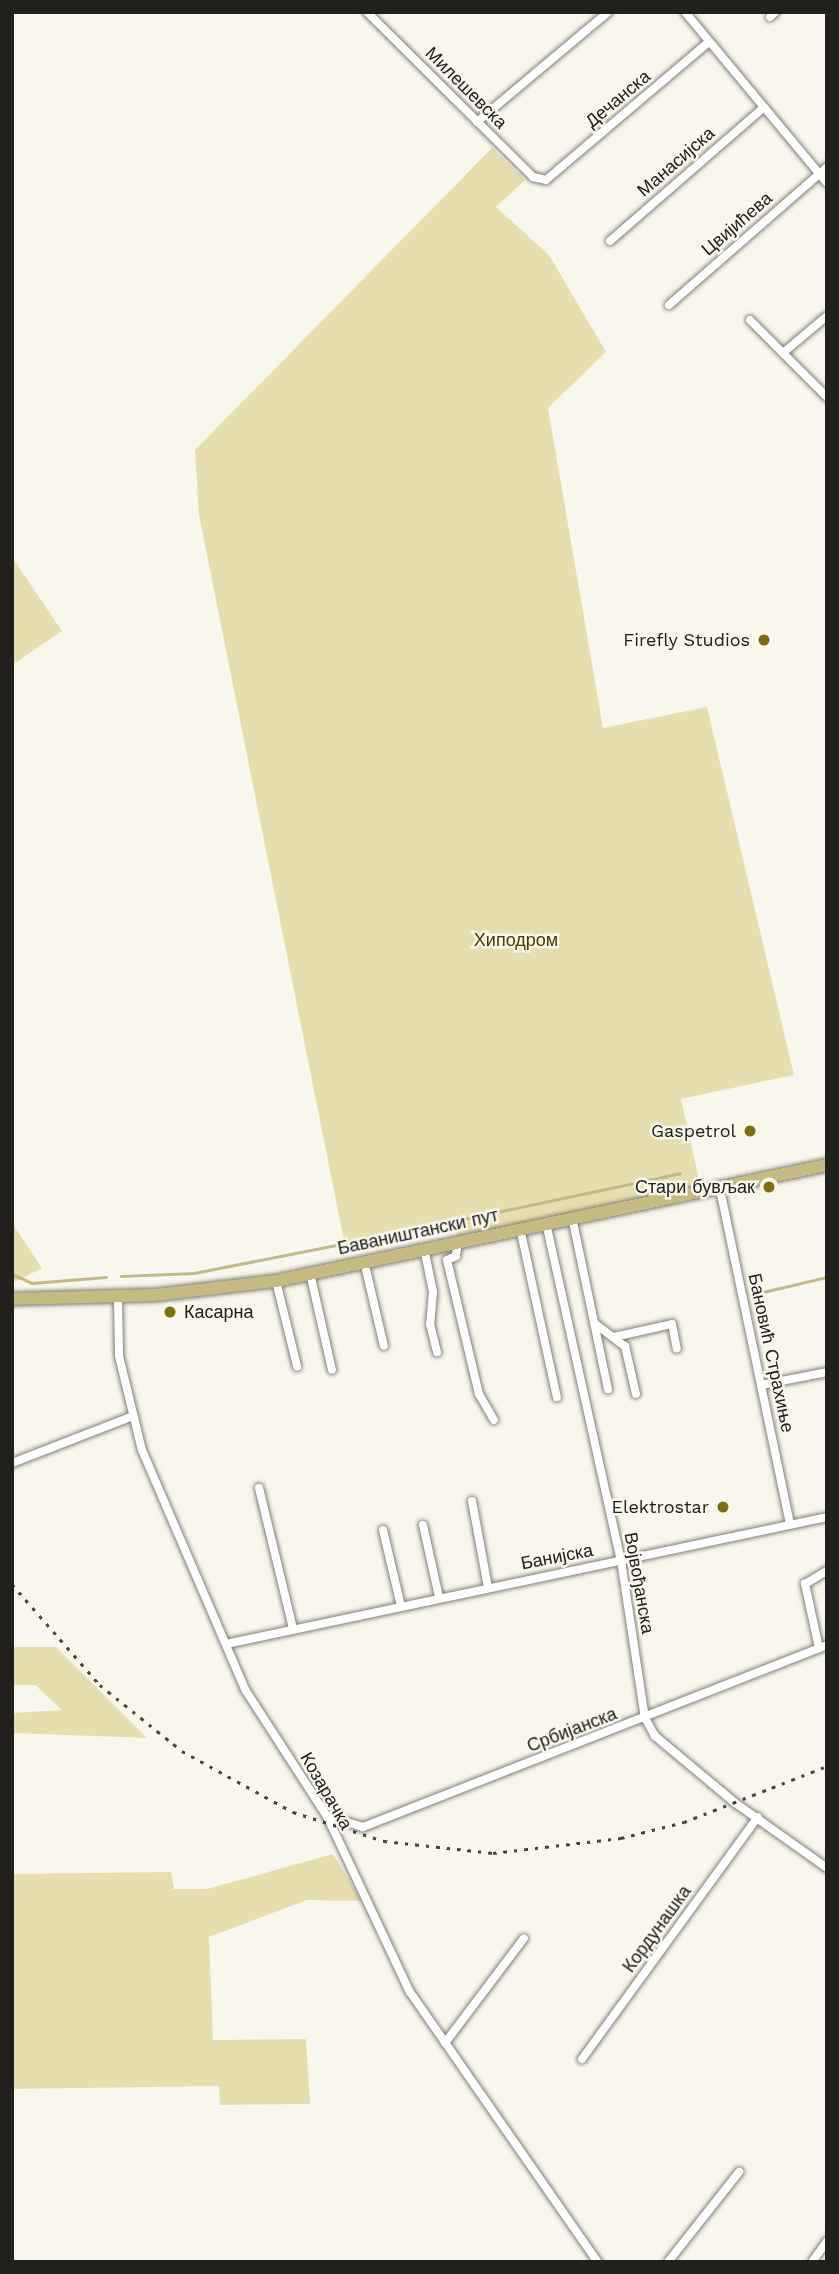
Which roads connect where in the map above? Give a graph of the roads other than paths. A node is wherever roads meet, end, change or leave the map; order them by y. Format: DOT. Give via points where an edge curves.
graph roads {
  1 [pos="608,12"];
  2 [pos="685,12"];
  3 [pos="370,13"];
  4 [pos="709,42"];
  5 [pos="764,107"];
  6 [pos="477,122"];
  7 [pos="827,167"];
  8 [pos="819,173"];
  9 [pos="546,180"];
  10 [pos="827,183"];
  11 [pos="610,241"];
  12 [pos="669,305"];
  13 [pos="827,316"];
  14 [pos="750,320"];
  15 [pos="783,353"];
  16 [pos="827,397"];
  17 [pos="827,1165"];
  18 [pos="720,1189"];
  19 [pos="572,1217"];
  20 [pos="546,1223"];
  21 [pos="520,1228"];
  22 [pos="458,1241"];
  23 [pos="424,1248"];
  24 [pos="364,1261"];
  25 [pos="310,1273"];
  26 [pos="276,1281"];
  27 [pos="118,1297"];
  28 [pos="12,1299"];
  29 [pos="594,1323"];
  30 [pos="614,1337"];
  31 [pos="384,1346"];
  32 [pos="677,1349"];
  33 [pos="438,1352"];
  34 [pos="297,1366"];
  35 [pos="332,1370"];
  36 [pos="827,1372"];
  37 [pos="761,1385"];
  38 [pos="608,1389"];
  39 [pos="636,1394"];
  40 [pos="557,1397"];
  41 [pos="133,1416"];
  42 [pos="494,1420"];
  43 [pos="12,1464"];
  44 [pos="259,1488"];
  45 [pos="472,1501"];
  46 [pos="827,1517"];
  47 [pos="790,1524"];
  48 [pos="423,1525"];
  49 [pos="383,1530"];
  50 [pos="621,1560"];
  51 [pos="827,1572"];
  52 [pos="488,1587"];
  53 [pos="439,1597"];
  54 [pos="401,1606"];
  55 [pos="293,1629"];
  56 [pos="226,1644"];
  57 [pos="823,1646"];
  58 [pos="645,1718"];
  59 [pos="327,1816"];
  60 [pos="758,1817"];
  61 [pos="827,1868"];
  62 [pos="524,1938"];
  63 [pos="446,2043"];
  64 [pos="582,2059"];
  65 [pos="739,2172"];
  66 [pos="827,2241"];
  67 [pos="598,2262"];
  68 [pos="668,2262"];
  69 [pos="812,2262"];
  1 -- 6 [label="street"];
  2 -- 4 [label="street"];
  3 -- 6 [label="street, Милешевска"];
  4 -- 5 [label="street"];
  4 -- 9 [label="street, Дечанска"];
  5 -- 8 [label="street"];
  5 -- 11 [label="street, Манасијска"];
  6 -- 9 [label="street, Милешевска" via="533,177"];
  7 -- 8 [label="street, Цвијићева"];
  8 -- 10 [label="street"];
  8 -- 12 [label="street, Цвијићева"];
  13 -- 15 [label="street"];
  14 -- 15 [label="street"];
  15 -- 16 [label="street"];
  17 -- 18 [label="main road, Баваништански пут"];
  18 -- 19 [label="main road, Баваништански пут"];
  18 -- 37 [label="street, Бановић Страхиње"];
  19 -- 20 [label="main road, Баваништански пут"];
  19 -- 29 [label="street"];
  20 -- 21 [label="main road, Баваништански пут"];
  20 -- 50 [label="street, Војвођанска"];
  21 -- 22 [label="main road, Баваништански пут"];
  21 -- 40 [label="street"];
  22 -- 23 [label="main road, Баваништански пут"];
  22 -- 42 [label="street" via="456,1256 447,1260 479,1394"];
  23 -- 24 [label="main road, Баваништански пут"];
  23 -- 33 [label="street" via="433,1292 430,1324"];
  24 -- 25 [label="main road, Баваништански пут"];
  24 -- 31 [label="street"];
  25 -- 26 [label="main road, Баваништански пут"];
  25 -- 35 [label="street"];
  26 -- 27 [label="main road, Баваништански пут"];
  26 -- 34 [label="street"];
  27 -- 28 [label="main road, Баваништански пут"];
  27 -- 41 [label="street, Козарачка" via="119,1356"];
  29 -- 30 [label="street"];
  29 -- 38 [label="street"];
  30 -- 32 [label="street" via="672,1324"];
  30 -- 39 [label="street" via="625,1346"];
  36 -- 37 [label="street"];
  37 -- 47 [label="street, Бановић Страхиње"];
  41 -- 43 [label="street"];
  41 -- 56 [label="street, Козарачка" via="142,1450"];
  44 -- 55 [label="street"];
  45 -- 52 [label="street"];
  46 -- 47 [label="street, Банијска"];
  47 -- 50 [label="street, Банијска"];
  48 -- 53 [label="street"];
  49 -- 54 [label="street"];
  50 -- 52 [label="street, Банијска"];
  50 -- 58 [label="street, Војвођанска"];
  51 -- 57 [label="street" via="805,1584"];
  52 -- 53 [label="street, Банијска"];
  53 -- 54 [label="street, Банијска"];
  54 -- 55 [label="street, Банијска"];
  55 -- 56 [label="street, Банијска"];
  56 -- 59 [label="street, Козарачка" via="246,1691"];
  57 -- 58 [label="street, Србијанска"];
  58 -- 59 [label="street, Србијанска" via="363,1827"];
  58 -- 60 [label="street, Војвођанска" via="655,1736"];
  59 -- 63 [label="street, Козарачка" via="410,1992"];
  60 -- 61 [label="street, Војвођанска"];
  60 -- 64 [label="street, Кордунашка"];
  62 -- 63 [label="street"];
  63 -- 67 [label="street, Козарачка"];
  65 -- 68 [label="street"];
  66 -- 69 [label="street"];
}
